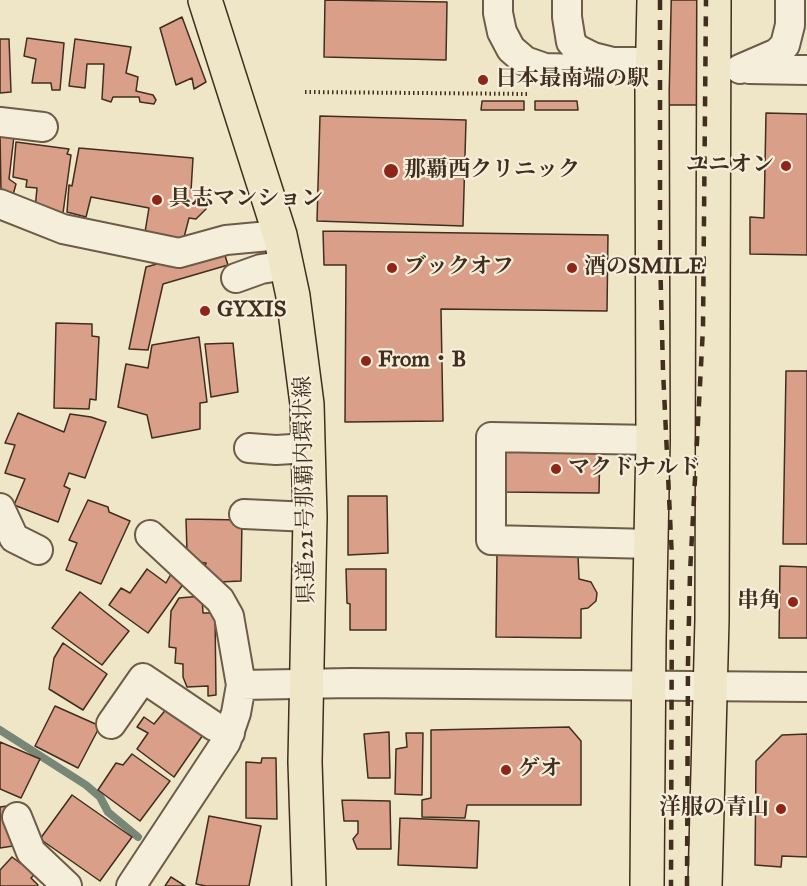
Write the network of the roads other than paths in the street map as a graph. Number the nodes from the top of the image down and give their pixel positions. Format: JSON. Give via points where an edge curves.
{"nodes":[{"id":1,"x":205,"y":0,"type":"edge"},
{"id":2,"x":498,"y":0,"type":"edge"},
{"id":3,"x":567,"y":0,"type":"edge"},
{"id":4,"x":654,"y":0,"type":"edge"},
{"id":5,"x":714,"y":0,"type":"edge"},
{"id":6,"x":790,"y":0,"type":"edge"},
{"id":7,"x":613,"y":62,"type":"junction"},
{"id":8,"x":652,"y":62,"type":"junction"},
{"id":9,"x":727,"y":69,"type":"junction"},
{"id":10,"x":807,"y":70,"type":"edge"},
{"id":11,"x":0,"y":122,"type":"edge"},
{"id":12,"x":43,"y":127,"type":"dead end"},
{"id":13,"x":0,"y":204,"type":"edge"},
{"id":14,"x":266,"y":262,"type":"junction"},
{"id":15,"x":653,"y":440,"type":"junction"},
{"id":16,"x":309,"y":448,"type":"junction"},
{"id":17,"x":263,"y":449,"type":"dead end"},
{"id":18,"x":0,"y":508,"type":"edge"},
{"id":19,"x":244,"y":514,"type":"dead end"},
{"id":20,"x":310,"y":518,"type":"junction"},
{"id":21,"x":150,"y":535,"type":"dead end"},
{"id":22,"x":651,"y":544,"type":"junction"},
{"id":23,"x":38,"y":550,"type":"dead end"},
{"id":24,"x":306,"y":684,"type":"junction"},
{"id":25,"x":241,"y":685,"type":"junction"},
{"id":26,"x":648,"y":686,"type":"junction"},
{"id":27,"x":711,"y":686,"type":"junction"},
{"id":28,"x":807,"y":687,"type":"edge"},
{"id":29,"x":111,"y":724,"type":"dead end"},
{"id":30,"x":230,"y":733,"type":"junction"},
{"id":31,"x":17,"y":818,"type":"dead end"},
{"id":32,"x":67,"y":886,"type":"edge"},
{"id":33,"x":130,"y":886,"type":"edge"},
{"id":34,"x":309,"y":886,"type":"edge"},
{"id":35,"x":647,"y":886,"type":"edge"},
{"id":36,"x":705,"y":886,"type":"edge"}],
"edges":[{"from":1,"to":14,"type":"main road","name":"県道221号那覇内環状線"},
{"from":2,"to":7,"type":"street","via":[[502,32],[511,49],[525,61],[545,68],[579,69]]},
{"from":3,"to":7,"type":"street","via":[[571,42],[593,57]]},
{"from":4,"to":8,"type":"main road"},
{"from":5,"to":9,"type":"main road"},
{"from":6,"to":9,"type":"street","via":[[785,45],[777,52]]},
{"from":7,"to":8,"type":"street"},
{"from":8,"to":15,"type":"main road"},
{"from":9,"to":10,"type":"street"},
{"from":9,"to":27,"type":"main road"},
{"from":11,"to":12,"type":"street"},
{"from":13,"to":14,"type":"street","via":[[63,229],[179,254],[236,238]]},
{"from":14,"to":16,"type":"main road","name":"県道221号那覇内環状線","via":[[307,404]]},
{"from":15,"to":22,"type":"main road"},
{"from":15,"to":22,"type":"street","via":[[491,437],[491,540]]},
{"from":16,"to":17,"type":"street"},
{"from":16,"to":20,"type":"main road","name":"県道221号那覇内環状線"},
{"from":18,"to":23,"type":"street","via":[[14,538]]},
{"from":19,"to":20,"type":"street"},
{"from":20,"to":24,"type":"main road","name":"県道221号那覇内環状線"},
{"from":21,"to":25,"type":"street","via":[[220,600],[229,616]]},
{"from":22,"to":26,"type":"main road"},
{"from":24,"to":25,"type":"street"},
{"from":24,"to":26,"type":"street"},
{"from":24,"to":34,"type":"main road","name":"県道221号那覇内環状線"},
{"from":25,"to":30,"type":"street"},
{"from":26,"to":27,"type":"street"},
{"from":26,"to":35,"type":"main road"},
{"from":27,"to":28,"type":"street"},
{"from":27,"to":36,"type":"main road"},
{"from":29,"to":30,"type":"street","via":[[142,678]]},
{"from":30,"to":33,"type":"street","via":[[216,760]]},
{"from":31,"to":32,"type":"street","via":[[31,852]]}]}
